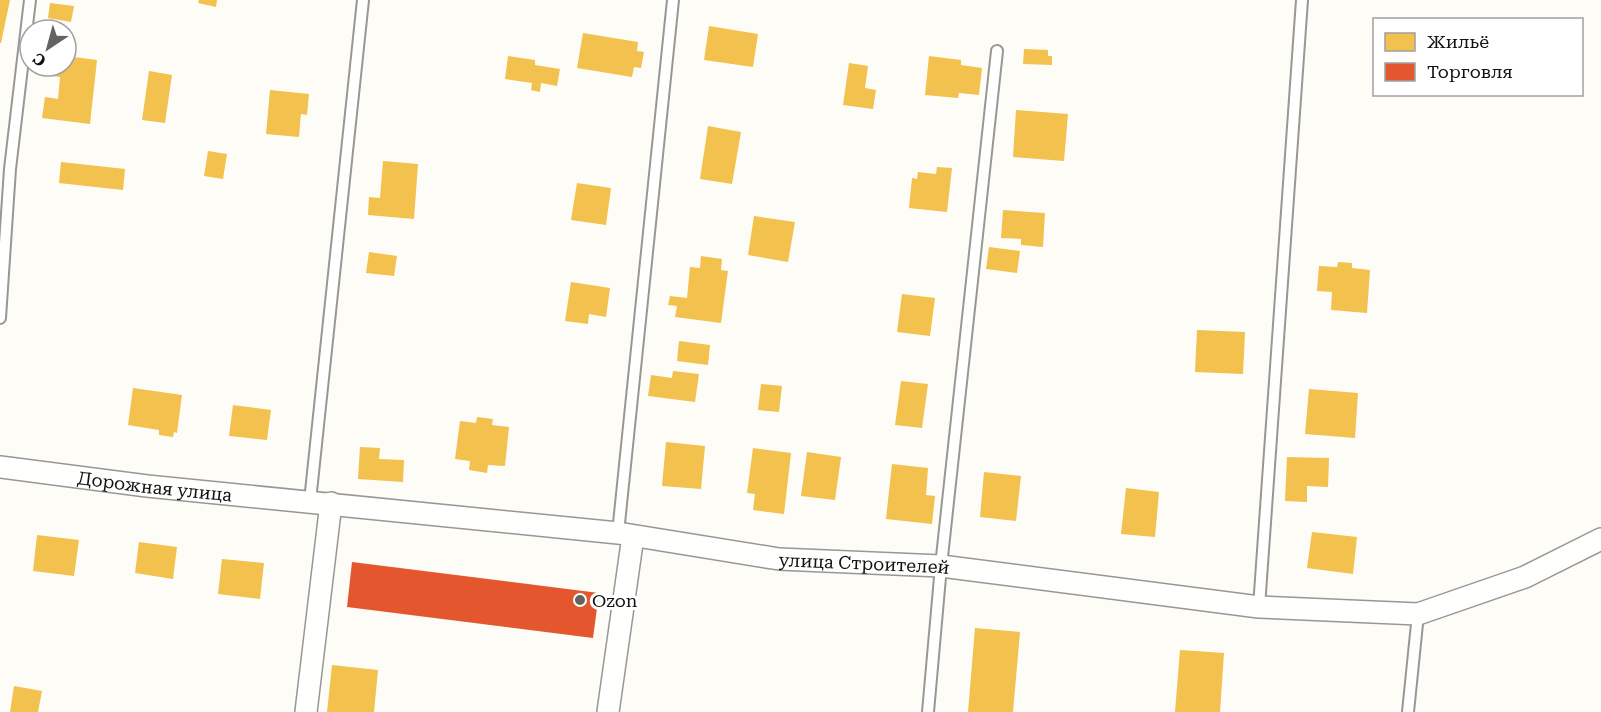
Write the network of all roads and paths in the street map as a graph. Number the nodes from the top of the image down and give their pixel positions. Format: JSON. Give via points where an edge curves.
{"nodes":[{"id":1,"x":30,"y":0,"type":"edge"},
{"id":2,"x":363,"y":0,"type":"edge"},
{"id":3,"x":673,"y":0,"type":"edge"},
{"id":4,"x":1302,"y":0,"type":"edge"},
{"id":5,"x":997,"y":51,"type":"dead end"},
{"id":6,"x":0,"y":318,"type":"edge"},
{"id":7,"x":0,"y":467,"type":"edge"},
{"id":8,"x":310,"y":501,"type":"junction"},
{"id":9,"x":331,"y":503,"type":"junction"},
{"id":10,"x":626,"y":535,"type":"junction"},
{"id":11,"x":1601,"y":539,"type":"edge"},
{"id":12,"x":941,"y":566,"type":"junction"},
{"id":13,"x":1258,"y":607,"type":"junction"},
{"id":14,"x":1418,"y":614,"type":"junction"},
{"id":15,"x":306,"y":712,"type":"edge"},
{"id":16,"x":608,"y":712,"type":"edge"},
{"id":17,"x":928,"y":712,"type":"edge"},
{"id":18,"x":1408,"y":712,"type":"edge"}],
"edges":[{"from":1,"to":6,"type":"lane","via":[[10,169]]},
{"from":2,"to":8,"type":"lane"},
{"from":3,"to":10,"type":"lane"},
{"from":4,"to":13,"type":"lane"},
{"from":5,"to":12,"type":"lane"},
{"from":7,"to":8,"type":"street","name":"Дорожная улица"},
{"from":8,"to":9,"type":"street","name":"улица Строителей"},
{"from":9,"to":10,"type":"street","name":"улица Строителей"},
{"from":9,"to":15,"type":"street"},
{"from":10,"to":12,"type":"street","name":"улица Строителей","via":[[779,559]]},
{"from":10,"to":16,"type":"street"},
{"from":11,"to":14,"type":"street","via":[[1525,577]]},
{"from":12,"to":13,"type":"street","name":"улица Строителей"},
{"from":12,"to":17,"type":"lane"},
{"from":13,"to":14,"type":"street","name":"улица Строителей"},
{"from":14,"to":18,"type":"lane"}]}
